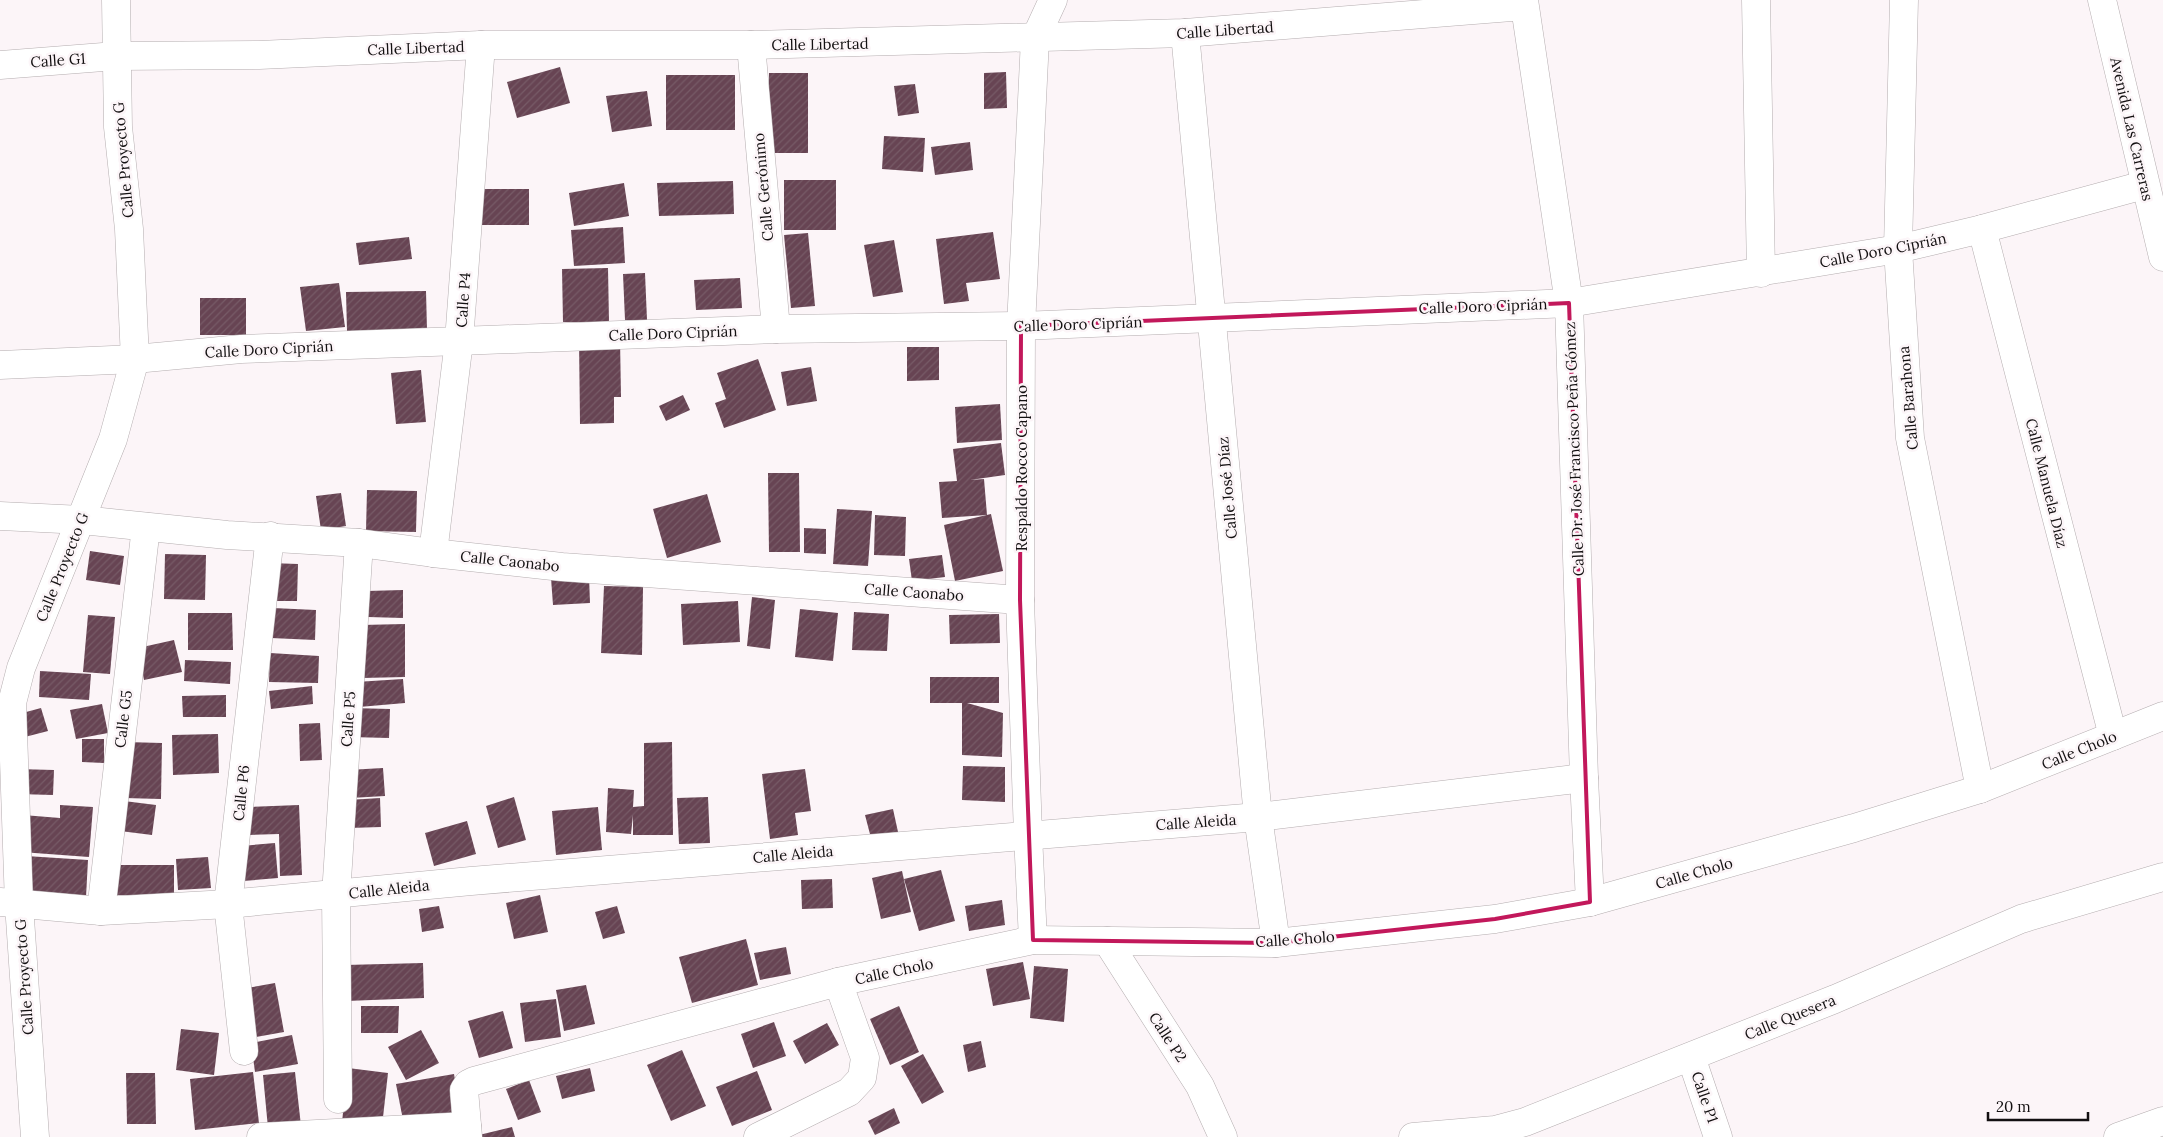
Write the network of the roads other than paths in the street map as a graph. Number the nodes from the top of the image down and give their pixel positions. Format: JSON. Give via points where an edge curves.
{"nodes":[{"id":1,"x":116,"y":0,"type":"edge"},
{"id":2,"x":1052,"y":0,"type":"edge"},
{"id":3,"x":1756,"y":0,"type":"edge"},
{"id":4,"x":1904,"y":0,"type":"edge"},
{"id":5,"x":2102,"y":0,"type":"edge"},
{"id":6,"x":1524,"y":3,"type":"edge"},
{"id":7,"x":1185,"y":33,"type":"junction"},
{"id":8,"x":1035,"y":39,"type":"junction"},
{"id":9,"x":751,"y":45,"type":"junction"},
{"id":10,"x":481,"y":46,"type":"junction"},
{"id":11,"x":116,"y":56,"type":"junction"},
{"id":12,"x":0,"y":65,"type":"edge"},
{"id":13,"x":2144,"y":185,"type":"junction"},
{"id":14,"x":1982,"y":229,"type":"junction"},
{"id":15,"x":1898,"y":249,"type":"junction"},
{"id":16,"x":2163,"y":257,"type":"edge"},
{"id":17,"x":1761,"y":273,"type":"junction"},
{"id":18,"x":1569,"y":303,"type":"junction"},
{"id":19,"x":1211,"y":318,"type":"junction"},
{"id":20,"x":1021,"y":326,"type":"junction"},
{"id":21,"x":776,"y":329,"type":"junction"},
{"id":22,"x":460,"y":341,"type":"junction"},
{"id":23,"x":134,"y":359,"type":"junction"},
{"id":24,"x":0,"y":364,"type":"edge"},
{"id":25,"x":0,"y":516,"type":"edge"},
{"id":26,"x":82,"y":520,"type":"junction"},
{"id":27,"x":146,"y":527,"type":"junction"},
{"id":28,"x":270,"y":536,"type":"junction"},
{"id":29,"x":359,"y":543,"type":"junction"},
{"id":30,"x":433,"y":553,"type":"junction"},
{"id":31,"x":1020,"y":600,"type":"junction"},
{"id":32,"x":2163,"y":716,"type":"edge"},
{"id":33,"x":2113,"y":736,"type":"junction"},
{"id":34,"x":1584,"y":778,"type":"junction"},
{"id":35,"x":1980,"y":789,"type":"junction"},
{"id":36,"x":1258,"y":817,"type":"junction"},
{"id":37,"x":1028,"y":835,"type":"junction"},
{"id":38,"x":2163,"y":877,"type":"edge"},
{"id":39,"x":336,"y":895,"type":"junction"},
{"id":40,"x":1590,"y":902,"type":"junction"},
{"id":41,"x":10,"y":903,"type":"edge"},
{"id":42,"x":228,"y":904,"type":"junction"},
{"id":43,"x":100,"y":911,"type":"junction"},
{"id":44,"x":1033,"y":940,"type":"junction"},
{"id":45,"x":1107,"y":941,"type":"junction"},
{"id":46,"x":1276,"y":943,"type":"junction"},
{"id":47,"x":838,"y":982,"type":"junction"},
{"id":48,"x":244,"y":1051,"type":"dead end"},
{"id":49,"x":1691,"y":1057,"type":"junction"},
{"id":50,"x":338,"y":1099,"type":"dead end"},
{"id":51,"x":2163,"y":1121,"type":"edge"},
{"id":52,"x":468,"y":1131,"type":"edge"},
{"id":53,"x":35,"y":1137,"type":"edge"},
{"id":54,"x":262,"y":1137,"type":"edge"},
{"id":55,"x":758,"y":1137,"type":"edge"},
{"id":56,"x":1223,"y":1137,"type":"edge"},
{"id":57,"x":1413,"y":1137,"type":"edge"},
{"id":58,"x":1718,"y":1137,"type":"edge"},
{"id":59,"x":2119,"y":1137,"type":"edge"}],
"edges":[{"from":1,"to":11,"type":"street","name":"Calle Proyecto G"},
{"from":2,"to":8,"type":"street","name":"Respaldo Rocco Capano"},
{"from":3,"to":17,"type":"street"},
{"from":4,"to":15,"type":"street","name":"Calle Barahona"},
{"from":5,"to":13,"type":"street","name":"Avenida Las Carreras"},
{"from":6,"to":7,"type":"street","name":"Calle Libertad"},
{"from":6,"to":18,"type":"street","name":"Calle Dr. José Francisco Peña Gómez"},
{"from":7,"to":8,"type":"street","name":"Calle Libertad"},
{"from":7,"to":19,"type":"street","name":"Calle José Díaz"},
{"from":8,"to":9,"type":"street","name":"Calle Libertad"},
{"from":8,"to":20,"type":"street","name":"Respaldo Rocco Capano"},
{"from":9,"to":10,"type":"street","name":"Calle Libertad"},
{"from":9,"to":21,"type":"street","name":"Calle Gerónimo"},
{"from":10,"to":11,"type":"street","name":"Calle Libertad"},
{"from":10,"to":22,"type":"street","name":"Calle P4"},
{"from":11,"to":12,"type":"street","name":"Calle G1"},
{"from":11,"to":23,"type":"street","name":"Calle Proyecto G","via":[[118,127],[129,229]]},
{"from":13,"to":14,"type":"street","name":"Calle Doro Ciprián"},
{"from":13,"to":16,"type":"street","name":"Avenida Las Carreras"},
{"from":14,"to":15,"type":"street","name":"Calle Doro Ciprián"},
{"from":14,"to":33,"type":"street","name":"Calle Manuela Díaz"},
{"from":15,"to":17,"type":"street","name":"Calle Doro Ciprián"},
{"from":15,"to":35,"type":"street","name":"Calle Barahona","via":[[1910,438]]},
{"from":17,"to":18,"type":"street","name":"Calle Doro Ciprián"},
{"from":18,"to":19,"type":"street","name":"Calle Doro Ciprián"},
{"from":18,"to":34,"type":"street","name":"Calle Dr. José Francisco Peña Gómez"},
{"from":19,"to":20,"type":"street","name":"Calle Doro Ciprián"},
{"from":19,"to":36,"type":"street","name":"Calle José Díaz"},
{"from":20,"to":21,"type":"street","name":"Calle Doro Ciprián"},
{"from":20,"to":31,"type":"street","name":"Respaldo Rocco Capano"},
{"from":21,"to":22,"type":"street","name":"Calle Doro Ciprián"},
{"from":22,"to":23,"type":"street","name":"Calle Doro Ciprián","via":[[241,350]]},
{"from":22,"to":30,"type":"street","name":"Calle P4"},
{"from":23,"to":24,"type":"street","name":"Calle Doro Ciprián"},
{"from":23,"to":26,"type":"street","name":"Calle Proyecto G","via":[[113,439]]},
{"from":25,"to":26,"type":"street","name":"Calle Caonabo"},
{"from":26,"to":27,"type":"street","name":"Calle Caonabo"},
{"from":26,"to":41,"type":"street","name":"Calle Proyecto G","via":[[21,668],[12,703]]},
{"from":27,"to":28,"type":"street","name":"Calle Caonabo"},
{"from":27,"to":43,"type":"street","name":"Calle G5"},
{"from":28,"to":29,"type":"street","name":"Calle Caonabo"},
{"from":28,"to":42,"type":"street","name":"Calle P6"},
{"from":29,"to":30,"type":"street","name":"Calle Caonabo"},
{"from":29,"to":39,"type":"street","name":"Calle P5"},
{"from":30,"to":31,"type":"street","name":"Calle Caonabo","via":[[562,566]]},
{"from":31,"to":37,"type":"street","name":"Respaldo Rocco Capano"},
{"from":32,"to":33,"type":"street","name":"Calle Cholo"},
{"from":33,"to":35,"type":"street","name":"Calle Cholo"},
{"from":34,"to":36,"type":"street","name":"Calle Aleida"},
{"from":34,"to":40,"type":"street","name":"Calle Dr. José Francisco Peña Gómez"},
{"from":35,"to":40,"type":"street","name":"Calle Cholo"},
{"from":36,"to":37,"type":"street","name":"Calle Aleida"},
{"from":36,"to":46,"type":"street","name":"Calle José Díaz"},
{"from":37,"to":39,"type":"street","name":"Calle Aleida"},
{"from":37,"to":44,"type":"street","name":"Respaldo Rocco Capano"},
{"from":38,"to":49,"type":"street","name":"Calle Quesera","via":[[2021,919]]},
{"from":39,"to":42,"type":"street","name":"Calle Aleida"},
{"from":39,"to":50,"type":"street","name":"Calle P5"},
{"from":40,"to":46,"type":"street","name":"Calle Cholo","via":[[1495,919]]},
{"from":41,"to":43,"type":"street","name":"Calle Aleida"},
{"from":41,"to":53,"type":"street","name":"Calle Proyecto G"},
{"from":42,"to":43,"type":"street","name":"Calle Aleida"},
{"from":42,"to":48,"type":"street","name":"Calle P6"},
{"from":44,"to":45,"type":"street","name":"Calle Cholo"},
{"from":44,"to":47,"type":"street","name":"Calle Cholo"},
{"from":45,"to":46,"type":"street","name":"Calle Cholo"},
{"from":45,"to":56,"type":"street","name":"Calle P2","via":[[1200,1086]]},
{"from":47,"to":52,"type":"street","name":"Calle Cholo","via":[[474,1081],[464,1090]]},
{"from":47,"to":55,"type":"street","via":[[865,1058],[862,1078],[849,1092]]},
{"from":49,"to":57,"type":"street","name":"Calle Quesera","via":[[1518,1124],[1495,1130]]},
{"from":49,"to":58,"type":"street","name":"Calle P1"},
{"from":51,"to":59,"type":"street"},
{"from":52,"to":54,"type":"street"}]}
